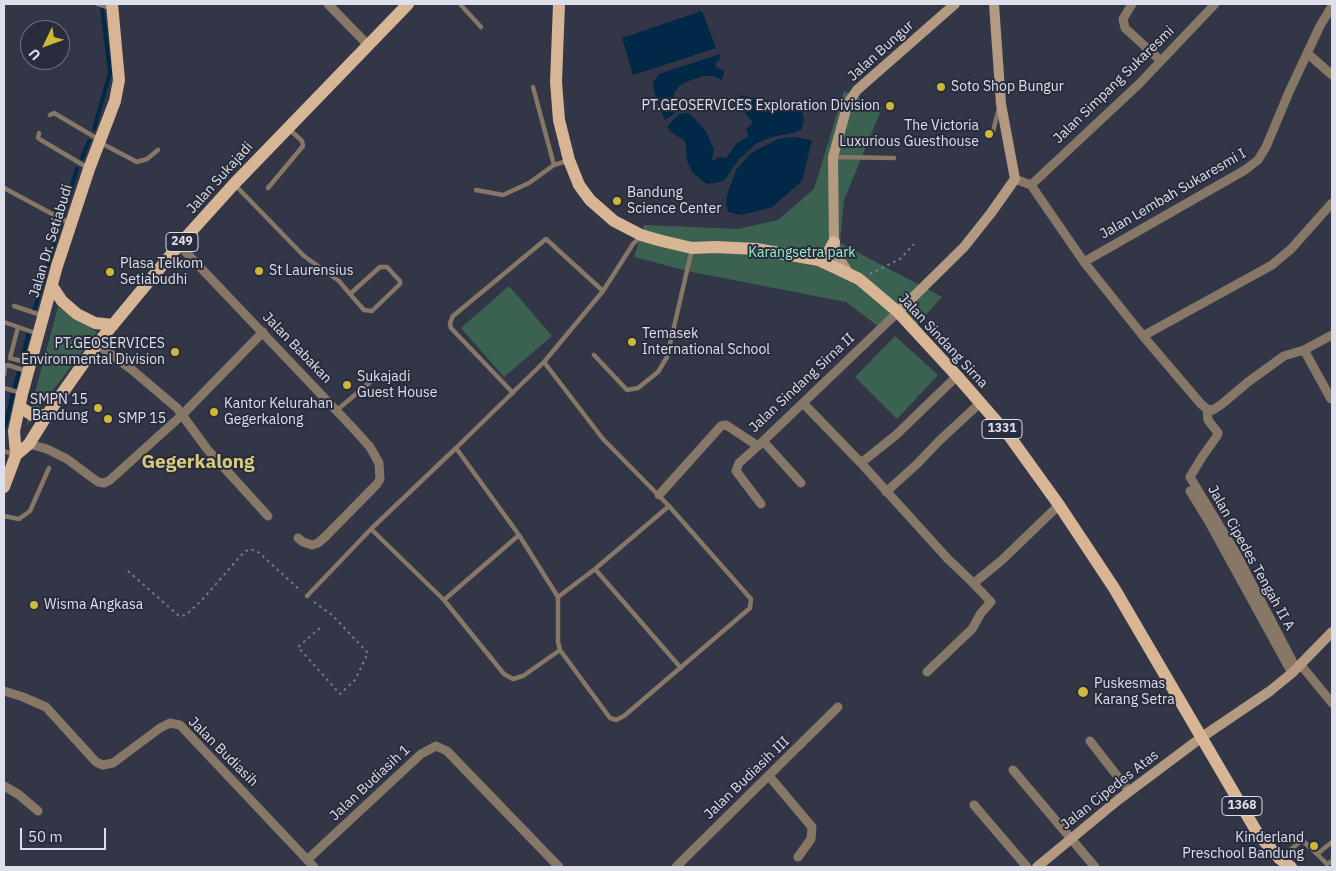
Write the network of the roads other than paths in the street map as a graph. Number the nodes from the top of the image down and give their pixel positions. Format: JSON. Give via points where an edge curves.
{"nodes":[{"id":1,"x":98,"y":4,"type":"edge"},
{"id":2,"x":328,"y":4,"type":"edge"},
{"id":3,"x":408,"y":4,"type":"edge"},
{"id":4,"x":460,"y":4,"type":"edge"},
{"id":5,"x":559,"y":4,"type":"edge"},
{"id":6,"x":955,"y":4,"type":"edge"},
{"id":7,"x":994,"y":4,"type":"edge"},
{"id":8,"x":1132,"y":4,"type":"edge"},
{"id":9,"x":1215,"y":4,"type":"edge"},
{"id":10,"x":113,"y":6,"type":"edge"},
{"id":11,"x":1332,"y":6,"type":"edge"},
{"id":12,"x":481,"y":27,"type":"dead end"},
{"id":13,"x":366,"y":44,"type":"junction"},
{"id":14,"x":1307,"y":54,"type":"junction"},
{"id":15,"x":1162,"y":61,"type":"junction"},
{"id":16,"x":1332,"y":75,"type":"edge"},
{"id":17,"x":533,"y":87,"type":"dead end"},
{"id":18,"x":1001,"y":104,"type":"junction"},
{"id":19,"x":50,"y":115,"type":"dead end"},
{"id":20,"x":288,"y":127,"type":"junction"},
{"id":21,"x":39,"y":133,"type":"dead end"},
{"id":22,"x":992,"y":135,"type":"dead end"},
{"id":23,"x":100,"y":141,"type":"junction"},
{"id":24,"x":158,"y":150,"type":"dead end"},
{"id":25,"x":833,"y":157,"type":"junction"},
{"id":26,"x":894,"y":158,"type":"dead end"},
{"id":27,"x":569,"y":160,"type":"junction"},
{"id":28,"x":554,"y":165,"type":"junction"},
{"id":29,"x":89,"y":169,"type":"junction"},
{"id":30,"x":1015,"y":179,"type":"junction"},
{"id":31,"x":234,"y":184,"type":"junction"},
{"id":32,"x":1031,"y":185,"type":"junction"},
{"id":33,"x":4,"y":188,"type":"edge"},
{"id":34,"x":268,"y":188,"type":"dead end"},
{"id":35,"x":476,"y":190,"type":"dead end"},
{"id":36,"x":1332,"y":203,"type":"edge"},
{"id":37,"x":70,"y":224,"type":"junction"},
{"id":38,"x":641,"y":235,"type":"junction"},
{"id":39,"x":834,"y":242,"type":"junction"},
{"id":40,"x":179,"y":245,"type":"junction"},
{"id":41,"x":692,"y":248,"type":"junction"},
{"id":42,"x":819,"y":260,"type":"junction"},
{"id":43,"x":1084,"y":262,"type":"junction"},
{"id":44,"x":854,"y":276,"type":"junction"},
{"id":45,"x":52,"y":286,"type":"junction"},
{"id":46,"x":603,"y":291,"type":"junction"},
{"id":47,"x":350,"y":294,"type":"junction"},
{"id":48,"x":14,"y":306,"type":"dead end"},
{"id":49,"x":898,"y":312,"type":"junction"},
{"id":50,"x":44,"y":316,"type":"junction"},
{"id":51,"x":4,"y":322,"type":"edge"},
{"id":52,"x":113,"y":325,"type":"junction"},
{"id":53,"x":18,"y":327,"type":"junction"},
{"id":54,"x":263,"y":332,"type":"junction"},
{"id":55,"x":39,"y":334,"type":"junction"},
{"id":56,"x":1332,"y":335,"type":"edge"},
{"id":57,"x":1144,"y":336,"type":"junction"},
{"id":58,"x":97,"y":344,"type":"junction"},
{"id":59,"x":1304,"y":350,"type":"junction"},
{"id":60,"x":594,"y":355,"type":"dead end"},
{"id":61,"x":544,"y":362,"type":"junction"},
{"id":62,"x":29,"y":368,"type":"junction"},
{"id":63,"x":4,"y":375,"type":"edge"},
{"id":64,"x":957,"y":376,"type":"junction"},
{"id":65,"x":376,"y":377,"type":"dead end"},
{"id":66,"x":4,"y":388,"type":"edge"},
{"id":67,"x":513,"y":393,"type":"junction"},
{"id":68,"x":22,"y":394,"type":"junction"},
{"id":69,"x":1331,"y":399,"type":"dead end"},
{"id":70,"x":803,"y":403,"type":"junction"},
{"id":71,"x":980,"y":403,"type":"junction"},
{"id":72,"x":20,"y":407,"type":"junction"},
{"id":73,"x":1207,"y":409,"type":"junction"},
{"id":74,"x":337,"y":410,"type":"junction"},
{"id":75,"x":47,"y":415,"type":"junction"},
{"id":76,"x":182,"y":415,"type":"junction"},
{"id":77,"x":29,"y":444,"type":"junction"},
{"id":78,"x":761,"y":444,"type":"junction"},
{"id":79,"x":456,"y":448,"type":"junction"},
{"id":80,"x":10,"y":453,"type":"edge"},
{"id":81,"x":861,"y":463,"type":"junction"},
{"id":82,"x":49,"y":468,"type":"dead end"},
{"id":83,"x":7,"y":470,"type":"edge"},
{"id":84,"x":800,"y":482,"type":"dead end"},
{"id":85,"x":4,"y":487,"type":"edge"},
{"id":86,"x":886,"y":492,"type":"junction"},
{"id":87,"x":660,"y":495,"type":"junction"},
{"id":88,"x":761,"y":504,"type":"dead end"},
{"id":89,"x":669,"y":506,"type":"junction"},
{"id":90,"x":1059,"y":506,"type":"junction"},
{"id":91,"x":4,"y":516,"type":"edge"},
{"id":92,"x":268,"y":516,"type":"dead end"},
{"id":93,"x":372,"y":529,"type":"junction"},
{"id":94,"x":519,"y":535,"type":"junction"},
{"id":95,"x":298,"y":538,"type":"dead end"},
{"id":96,"x":595,"y":569,"type":"junction"},
{"id":97,"x":974,"y":583,"type":"junction"},
{"id":98,"x":306,"y":596,"type":"road end"},
{"id":99,"x":558,"y":597,"type":"junction"},
{"id":100,"x":444,"y":600,"type":"junction"},
{"id":101,"x":1332,"y":632,"type":"edge"},
{"id":102,"x":560,"y":650,"type":"junction"},
{"id":103,"x":681,"y":668,"type":"junction"},
{"id":104,"x":1296,"y":669,"type":"junction"},
{"id":105,"x":927,"y":672,"type":"dead end"},
{"id":106,"x":4,"y":691,"type":"edge"},
{"id":107,"x":1332,"y":703,"type":"edge"},
{"id":108,"x":838,"y":707,"type":"dead end"},
{"id":109,"x":1202,"y":737,"type":"junction"},
{"id":110,"x":1090,"y":741,"type":"dead end"},
{"id":111,"x":1013,"y":770,"type":"dead end"},
{"id":112,"x":769,"y":776,"type":"junction"},
{"id":113,"x":4,"y":786,"type":"edge"},
{"id":114,"x":1130,"y":791,"type":"junction"},
{"id":115,"x":974,"y":805,"type":"dead end"},
{"id":116,"x":38,"y":811,"type":"dead end"},
{"id":117,"x":1071,"y":838,"type":"junction"},
{"id":118,"x":1332,"y":842,"type":"edge"},
{"id":119,"x":1317,"y":854,"type":"junction"},
{"id":120,"x":798,"y":857,"type":"dead end"},
{"id":121,"x":1280,"y":859,"type":"junction"},
{"id":122,"x":1332,"y":861,"type":"edge"},
{"id":123,"x":311,"y":864,"type":"edge"},
{"id":124,"x":559,"y":867,"type":"edge"},
{"id":125,"x":676,"y":867,"type":"edge"},
{"id":126,"x":1027,"y":867,"type":"edge"},
{"id":127,"x":1037,"y":867,"type":"edge"},
{"id":128,"x":1095,"y":867,"type":"edge"},
{"id":129,"x":1291,"y":867,"type":"edge"}],
"edges":[{"from":1,"to":10,"type":"lane"},
{"from":2,"to":13,"type":"street"},
{"from":3,"to":13,"type":"main road","name":"Jalan Sukajadi","number":"249"},
{"from":4,"to":12,"type":"lane"},
{"from":5,"to":27,"type":"main road","name":"Jalan Sindang Sirna","number":"1331","via":[[556,82],[559,120]]},
{"from":6,"to":25,"type":"street","name":"Jalan Bungur","via":[[857,90],[848,103]]},
{"from":7,"to":18,"type":"street"},
{"from":8,"to":15,"type":"street","via":[[1123,19],[1125,28]]},
{"from":9,"to":15,"type":"street","name":"Jalan Simpang Sukaresmi"},
{"from":10,"to":23,"type":"main road","name":"Jalan Dr. Setiabudi","number":"249","via":[[119,80]]},
{"from":11,"to":14,"type":"street","name":"Jalan Lembah Sukaresmi I"},
{"from":13,"to":20,"type":"main road","name":"Jalan Sukajadi","number":"249"},
{"from":14,"to":16,"type":"street"},
{"from":14,"to":43,"type":"street","name":"Jalan Lembah Sukaresmi I","via":[[1258,160]]},
{"from":15,"to":32,"type":"street","name":"Jalan Simpang Sukaresmi"},
{"from":17,"to":28,"type":"lane"},
{"from":18,"to":22,"type":"lane"},
{"from":18,"to":30,"type":"street"},
{"from":19,"to":23,"type":"lane","via":[[54,113]]},
{"from":20,"to":31,"type":"main road","name":"Jalan Sukajadi","number":"249"},
{"from":20,"to":34,"type":"lane","via":[[303,146]]},
{"from":21,"to":29,"type":"lane","via":[[38,138]]},
{"from":23,"to":24,"type":"lane","via":[[138,162]]},
{"from":23,"to":29,"type":"main road","name":"Jalan Dr. Setiabudi","number":"249"},
{"from":25,"to":26,"type":"lane"},
{"from":25,"to":39,"type":"street","name":"Jalan Bungur"},
{"from":27,"to":28,"type":"lane"},
{"from":27,"to":38,"type":"main road","name":"Jalan Sindang Sirna","number":"1331","via":[[590,200],[614,222]]},
{"from":28,"to":35,"type":"lane","via":[[529,183],[503,195]]},
{"from":29,"to":37,"type":"main road","name":"Jalan Dr. Setiabudi","number":"249"},
{"from":30,"to":32,"type":"street"},
{"from":30,"to":49,"type":"street","via":[[964,247]]},
{"from":31,"to":40,"type":"main road","name":"Jalan Sukajadi","number":"249"},
{"from":31,"to":47,"type":"lane","via":[[304,256],[339,281]]},
{"from":32,"to":43,"type":"street"},
{"from":33,"to":37,"type":"lane"},
{"from":36,"to":57,"type":"street","via":[[1291,249],[1272,265]]},
{"from":37,"to":45,"type":"main road","name":"Jalan Dr. Setiabudi","number":"249"},
{"from":38,"to":41,"type":"main road","name":"Jalan Sindang Sirna","number":"1331"},
{"from":38,"to":46,"type":"lane"},
{"from":39,"to":42,"type":"main road","via":[[826,256]]},
{"from":39,"to":44,"type":"street","name":"Jalan Bungur","via":[[837,255]]},
{"from":40,"to":52,"type":"main road","name":"Jalan Sukajadi","number":"249"},
{"from":40,"to":54,"type":"street","name":"Jalan Babakan"},
{"from":41,"to":42,"type":"main road","name":"Jalan Sindang Sirna","number":"1331","via":[[756,249]]},
{"from":41,"to":60,"type":"lane","via":[[667,357],[658,372],[638,388],[627,390]]},
{"from":42,"to":44,"type":"main road","name":"Jalan Sindang Sirna","number":"1331"},
{"from":43,"to":57,"type":"street"},
{"from":44,"to":49,"type":"main road","name":"Jalan Sindang Sirna","number":"1331"},
{"from":45,"to":50,"type":"main road","name":"Jalan Dr. Setiabudi","number":"249"},
{"from":45,"to":52,"type":"main road","via":[[62,301],[77,314],[95,323]]},
{"from":46,"to":61,"type":"lane"},
{"from":46,"to":67,"type":"lane","via":[[546,239],[453,316],[451,328]]},
{"from":47,"to":47,"type":"lane","via":[[364,310],[372,311],[400,281],[387,267],[380,266]]},
{"from":48,"to":50,"type":"lane"},
{"from":49,"to":64,"type":"main road","name":"Jalan Sindang Sirna","number":"1331"},
{"from":49,"to":70,"type":"street","name":"Jalan Sindang Sirna II"},
{"from":50,"to":55,"type":"main road","name":"Jalan Dr. Setiabudi","number":"249"},
{"from":51,"to":53,"type":"lane"},
{"from":52,"to":58,"type":"main road","name":"Jalan Sukajadi","number":"249"},
{"from":53,"to":55,"type":"lane"},
{"from":53,"to":62,"type":"lane","via":[[10,358]]},
{"from":54,"to":74,"type":"street","name":"Jalan Babakan"},
{"from":54,"to":76,"type":"street"},
{"from":55,"to":62,"type":"main road","name":"Jalan Dr. Setiabudi","number":"249"},
{"from":56,"to":59,"type":"street"},
{"from":57,"to":73,"type":"street"},
{"from":58,"to":75,"type":"main road","name":"Jalan Sukajadi","number":"249"},
{"from":58,"to":76,"type":"street","via":[[153,387]]},
{"from":59,"to":69,"type":"street"},
{"from":59,"to":73,"type":"street","via":[[1284,356],[1222,404],[1213,410]]},
{"from":61,"to":67,"type":"lane"},
{"from":61,"to":87,"type":"lane","via":[[603,440]]},
{"from":62,"to":63,"type":"lane","via":[[8,365]]},
{"from":62,"to":68,"type":"main road","name":"Jalan Dr. Setiabudi","number":"249"},
{"from":64,"to":71,"type":"main road","name":"Jalan Sindang Sirna","number":"1331"},
{"from":64,"to":81,"type":"street","via":[[896,435]]},
{"from":65,"to":74,"type":"lane"},
{"from":66,"to":68,"type":"lane"},
{"from":67,"to":79,"type":"lane"},
{"from":68,"to":72,"type":"main road","name":"Jalan Dr. Setiabudi","number":"249"},
{"from":70,"to":78,"type":"street","name":"Jalan Sindang Sirna II"},
{"from":70,"to":81,"type":"street"},
{"from":71,"to":86,"type":"street"},
{"from":71,"to":90,"type":"main road","name":"Jalan Sindang Sirna","number":"1331","via":[[1010,437]]},
{"from":72,"to":75,"type":"main road","via":[[32,414]]},
{"from":72,"to":80,"type":"main road","name":"Jalan Dr. Setiabudi","number":"249"},
{"from":73,"to":104,"type":"street","name":"Jalan Cipedes Tengah II A","via":[[1208,420],[1218,433],[1190,476],[1192,485],[1236,554]]},
{"from":74,"to":95,"type":"street","name":"Jalan Babakan","via":[[370,447],[379,463],[380,479],[318,543],[307,544]]},
{"from":75,"to":77,"type":"main road","name":"Jalan Sukajadi","number":"249"},
{"from":76,"to":77,"type":"street","via":[[104,483],[67,459]]},
{"from":76,"to":92,"type":"street","via":[[207,449]]},
{"from":77,"to":80,"type":"main road","name":"Jalan Sukajadi","number":"249"},
{"from":78,"to":84,"type":"street"},
{"from":78,"to":87,"type":"street","name":"Jalan Sindang Sirna II","via":[[726,425],[721,426]]},
{"from":78,"to":88,"type":"street","via":[[739,463],[736,471]]},
{"from":79,"to":93,"type":"lane"},
{"from":79,"to":94,"type":"lane"},
{"from":80,"to":83,"type":"main road","name":"Jalan Dr. Setiabudi","number":"249"},
{"from":81,"to":86,"type":"street"},
{"from":82,"to":91,"type":"lane","via":[[30,511],[19,518]]},
{"from":83,"to":85,"type":"main road","name":"Jalan Dr. Setiabudi","number":"249"},
{"from":86,"to":97,"type":"street","via":[[946,558]]},
{"from":87,"to":89,"type":"lane"},
{"from":89,"to":96,"type":"lane"},
{"from":89,"to":103,"type":"lane","via":[[752,603]]},
{"from":90,"to":97,"type":"street"},
{"from":90,"to":109,"type":"main road","name":"Jalan Sindang Sirna","number":"1331","via":[[1114,588]]},
{"from":93,"to":98,"type":"lane"},
{"from":93,"to":100,"type":"lane"},
{"from":94,"to":99,"type":"lane"},
{"from":94,"to":100,"type":"lane"},
{"from":96,"to":99,"type":"lane"},
{"from":96,"to":103,"type":"lane"},
{"from":97,"to":105,"type":"street","via":[[990,602],[972,628]]},
{"from":99,"to":102,"type":"lane"},
{"from":100,"to":102,"type":"lane","via":[[504,674],[513,679],[523,676]]},
{"from":101,"to":104,"type":"street","name":"Jalan Cipedes Atas"},
{"from":102,"to":103,"type":"lane","via":[[610,718],[616,720]]},
{"from":104,"to":107,"type":"street","name":"Jalan Cipedes Tengah II A"},
{"from":104,"to":109,"type":"street","name":"Jalan Cipedes Atas","via":[[1270,691]]},
{"from":106,"to":123,"type":"street","name":"Jalan Budiasih","via":[[46,707],[96,762],[103,765],[113,763],[160,728],[170,723],[180,725]]},
{"from":108,"to":112,"type":"street","name":"Jalan Budiasih III"},
{"from":109,"to":114,"type":"street","name":"Jalan Cipedes Atas"},
{"from":109,"to":121,"type":"main road","number":"1368","via":[[1258,834]]},
{"from":110,"to":114,"type":"street"},
{"from":111,"to":117,"type":"street"},
{"from":112,"to":120,"type":"street","via":[[812,827],[811,839]]},
{"from":112,"to":125,"type":"street","name":"Jalan Budiasih III"},
{"from":113,"to":116,"type":"street"},
{"from":114,"to":117,"type":"street","name":"Jalan Cipedes Atas"},
{"from":115,"to":126,"type":"street"},
{"from":117,"to":127,"type":"street","name":"Jalan Cipedes Atas"},
{"from":117,"to":128,"type":"street"},
{"from":118,"to":119,"type":"lane"},
{"from":119,"to":121,"type":"lane","via":[[1302,840]]},
{"from":119,"to":122,"type":"lane","via":[[1326,864]]},
{"from":121,"to":129,"type":"main road","number":"1368"},
{"from":123,"to":124,"type":"street","name":"Jalan Budiasih 1","via":[[421,754],[436,746],[447,751]]}]}
